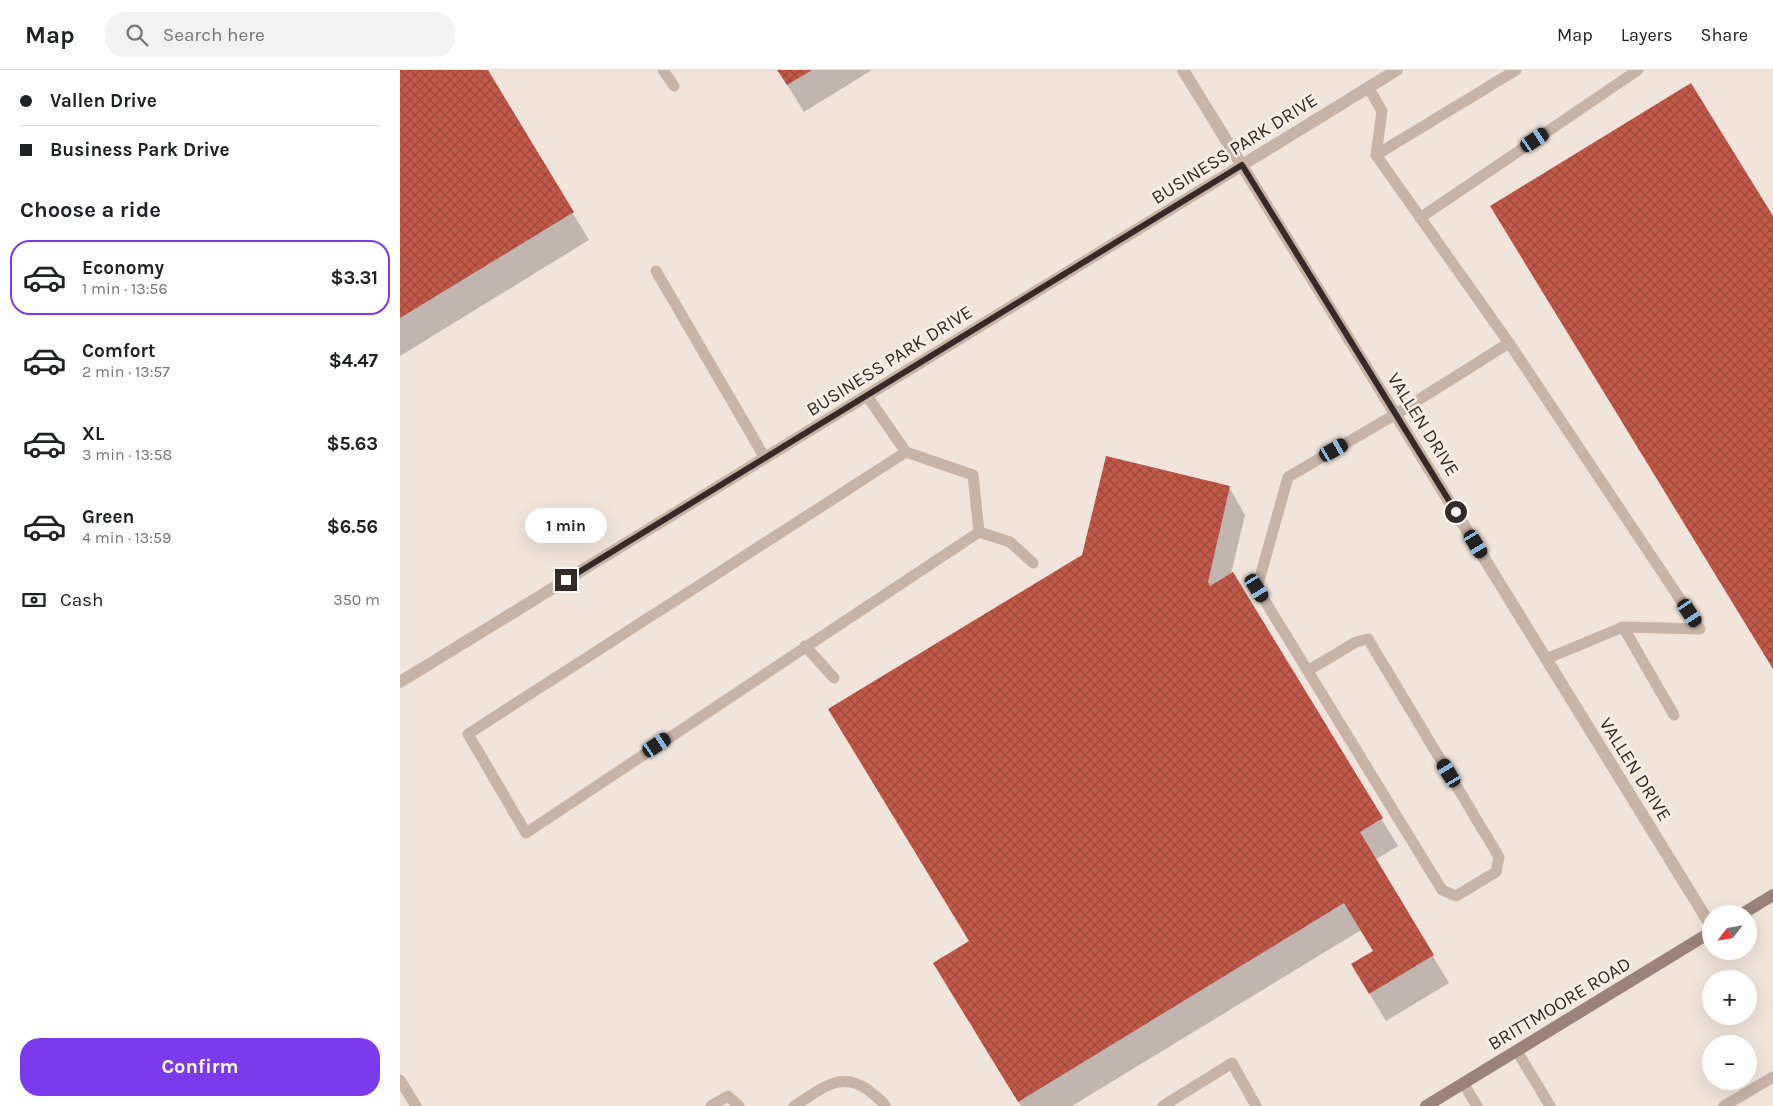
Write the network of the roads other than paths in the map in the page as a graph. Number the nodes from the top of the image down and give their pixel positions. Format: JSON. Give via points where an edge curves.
{"nodes":[{"id":1,"x":664,"y":70,"type":"edge"},
{"id":2,"x":1183,"y":70,"type":"edge"},
{"id":3,"x":1397,"y":70,"type":"edge"},
{"id":4,"x":1516,"y":70,"type":"edge"},
{"id":5,"x":1638,"y":70,"type":"edge"},
{"id":6,"x":674,"y":86,"type":"dead end"},
{"id":7,"x":1368,"y":88,"type":"junction"},
{"id":8,"x":1376,"y":155,"type":"junction"},
{"id":9,"x":1242,"y":165,"type":"junction"},
{"id":10,"x":1420,"y":218,"type":"junction"},
{"id":11,"x":656,"y":271,"type":"dead end"},
{"id":12,"x":1509,"y":342,"type":"junction"},
{"id":13,"x":867,"y":396,"type":"junction"},
{"id":14,"x":1396,"y":414,"type":"junction"},
{"id":15,"x":906,"y":452,"type":"junction"},
{"id":16,"x":765,"y":458,"type":"junction"},
{"id":17,"x":979,"y":532,"type":"junction"},
{"id":18,"x":1033,"y":563,"type":"dead end"},
{"id":19,"x":1623,"y":627,"type":"junction"},
{"id":20,"x":805,"y":646,"type":"junction"},
{"id":21,"x":1546,"y":659,"type":"junction"},
{"id":22,"x":1309,"y":670,"type":"junction"},
{"id":23,"x":834,"y":678,"type":"dead end"},
{"id":24,"x":400,"y":682,"type":"edge"},
{"id":25,"x":1674,"y":715,"type":"dead end"},
{"id":26,"x":1773,"y":895,"type":"edge"},
{"id":27,"x":1757,"y":905,"type":"edge"},
{"id":28,"x":1702,"y":911,"type":"edge"},
{"id":29,"x":1702,"y":938,"type":"edge"},
{"id":30,"x":1517,"y":1051,"type":"junction"},
{"id":31,"x":1773,"y":1077,"type":"edge"},
{"id":32,"x":400,"y":1080,"type":"edge"},
{"id":33,"x":1463,"y":1083,"type":"junction"},
{"id":34,"x":416,"y":1106,"type":"edge"},
{"id":35,"x":711,"y":1106,"type":"edge"},
{"id":36,"x":739,"y":1106,"type":"edge"},
{"id":37,"x":794,"y":1106,"type":"edge"},
{"id":38,"x":885,"y":1106,"type":"edge"},
{"id":39,"x":1163,"y":1106,"type":"edge"},
{"id":40,"x":1256,"y":1106,"type":"edge"},
{"id":41,"x":1426,"y":1106,"type":"edge"},
{"id":42,"x":1477,"y":1106,"type":"edge"},
{"id":43,"x":1550,"y":1106,"type":"edge"},
{"id":44,"x":1724,"y":1106,"type":"edge"}],
"edges":[{"from":1,"to":6,"type":"lane"},
{"from":2,"to":9,"type":"street","name":"VALLEN DRIVE"},
{"from":3,"to":7,"type":"street","name":"BUSINESS PARK DRIVE"},
{"from":4,"to":8,"type":"lane"},
{"from":5,"to":10,"type":"lane"},
{"from":7,"to":8,"type":"lane","via":[[1382,111]]},
{"from":7,"to":9,"type":"street","name":"BUSINESS PARK DRIVE"},
{"from":8,"to":10,"type":"lane"},
{"from":9,"to":13,"type":"street","name":"BUSINESS PARK DRIVE"},
{"from":9,"to":14,"type":"street","name":"VALLEN DRIVE"},
{"from":10,"to":12,"type":"lane"},
{"from":11,"to":16,"type":"lane"},
{"from":12,"to":14,"type":"lane"},
{"from":12,"to":19,"type":"lane","via":[[1700,629]]},
{"from":13,"to":15,"type":"lane"},
{"from":13,"to":16,"type":"street","name":"BUSINESS PARK DRIVE"},
{"from":14,"to":21,"type":"street","name":"VALLEN DRIVE"},
{"from":14,"to":22,"type":"lane","via":[[1288,477],[1257,588]]},
{"from":15,"to":17,"type":"lane","via":[[973,475]]},
{"from":15,"to":20,"type":"lane","via":[[468,734],[526,833]]},
{"from":16,"to":24,"type":"street","name":"BUSINESS PARK DRIVE"},
{"from":17,"to":18,"type":"lane","via":[[1010,542]]},
{"from":17,"to":20,"type":"lane"},
{"from":19,"to":21,"type":"lane"},
{"from":19,"to":25,"type":"lane"},
{"from":20,"to":23,"type":"lane"},
{"from":21,"to":28,"type":"street","name":"VALLEN DRIVE"},
{"from":22,"to":22,"type":"lane","via":[[1442,890],[1456,896],[1496,872],[1499,857],[1368,640],[1356,642]]},
{"from":26,"to":27,"type":"main road"},
{"from":29,"to":30,"type":"main road","name":"BRITTMOORE ROAD"},
{"from":30,"to":33,"type":"main road","name":"BRITTMOORE ROAD"},
{"from":30,"to":43,"type":"lane"},
{"from":31,"to":44,"type":"lane"},
{"from":32,"to":34,"type":"lane"},
{"from":33,"to":41,"type":"main road","name":"BRITTMOORE ROAD"},
{"from":33,"to":42,"type":"lane"},
{"from":35,"to":36,"type":"lane","via":[[728,1096]]},
{"from":37,"to":38,"type":"lane","via":[[838,1080],[857,1082]]},
{"from":39,"to":40,"type":"lane","via":[[1232,1063]]}]}
